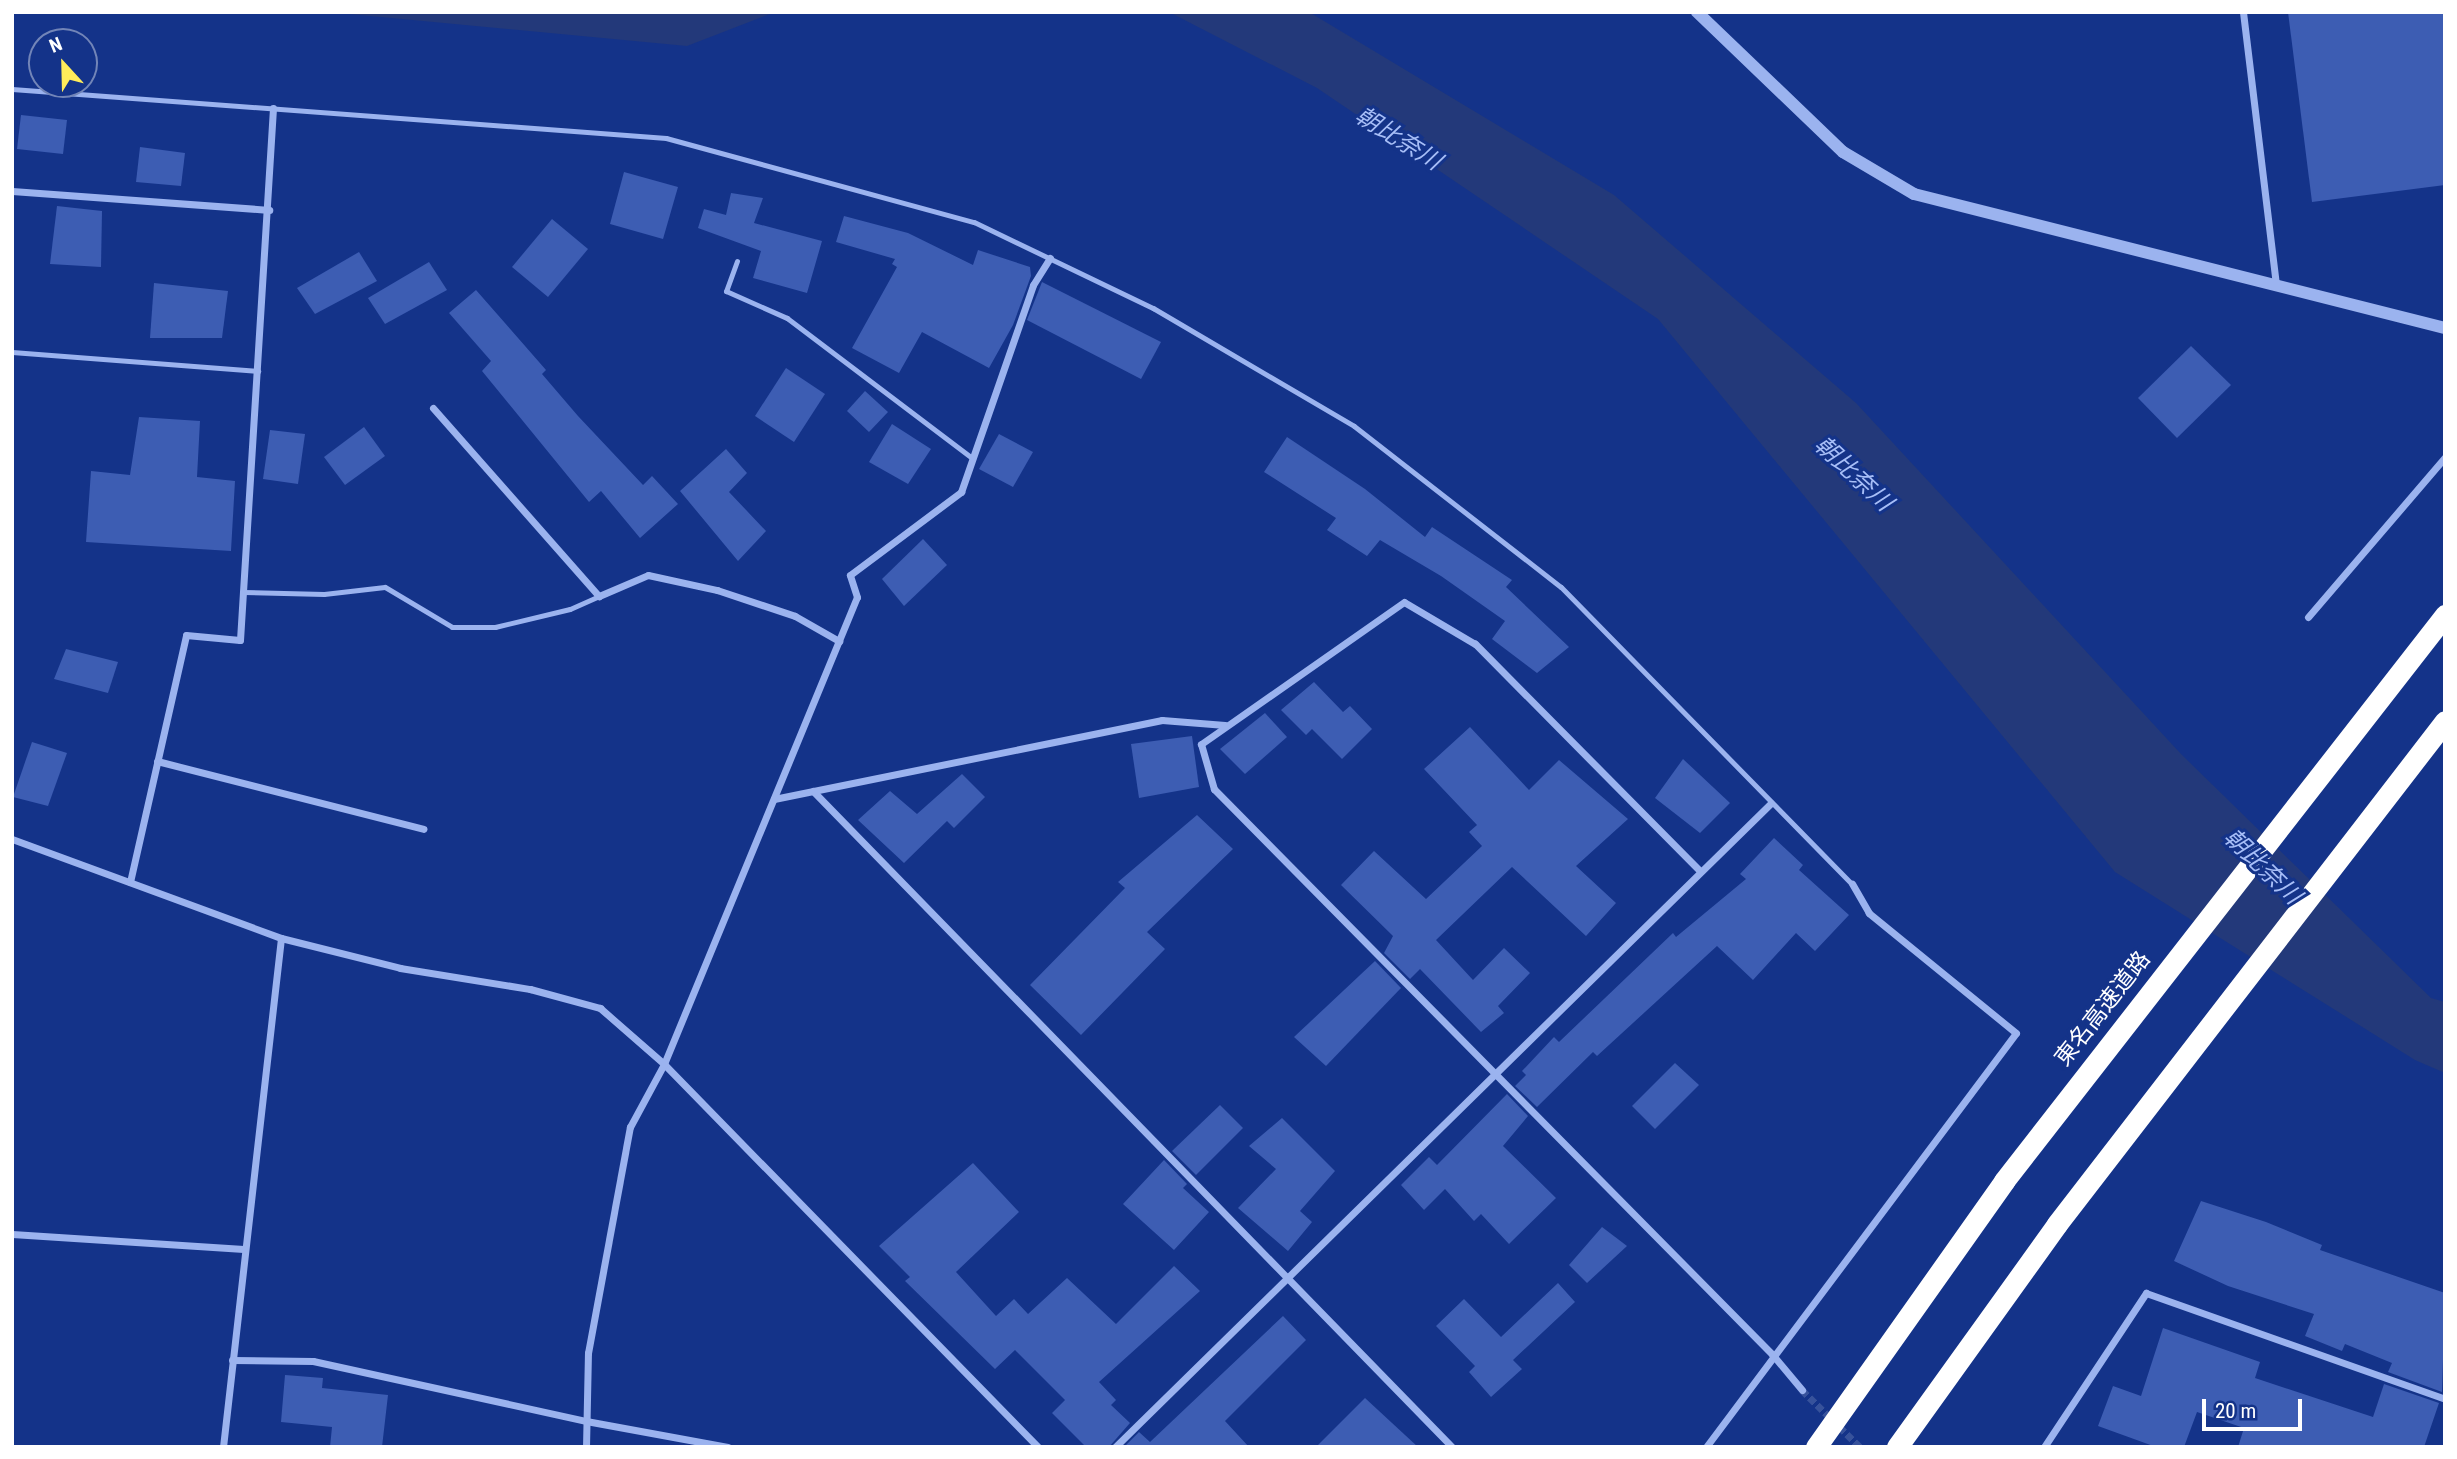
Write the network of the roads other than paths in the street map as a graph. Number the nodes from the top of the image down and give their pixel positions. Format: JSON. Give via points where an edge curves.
{"nodes":[{"id":1,"x":1697,"y":12,"type":"edge"},
{"id":2,"x":2244,"y":12,"type":"edge"},
{"id":3,"x":12,"y":89,"type":"edge"},
{"id":4,"x":273,"y":108,"type":"junction"},
{"id":5,"x":12,"y":191,"type":"edge"},
{"id":6,"x":270,"y":210,"type":"junction"},
{"id":7,"x":1050,"y":258,"type":"junction"},
{"id":8,"x":737,"y":261,"type":"dead end"},
{"id":9,"x":2277,"y":287,"type":"junction"},
{"id":10,"x":2445,"y":328,"type":"edge"},
{"id":11,"x":12,"y":352,"type":"edge"},
{"id":12,"x":258,"y":371,"type":"junction"},
{"id":13,"x":433,"y":408,"type":"dead end"},
{"id":14,"x":2445,"y":457,"type":"edge"},
{"id":15,"x":972,"y":458,"type":"junction"},
{"id":16,"x":243,"y":592,"type":"junction"},
{"id":17,"x":599,"y":596,"type":"junction"},
{"id":18,"x":2445,"y":615,"type":"edge"},
{"id":19,"x":2308,"y":617,"type":"dead end"},
{"id":20,"x":839,"y":641,"type":"junction"},
{"id":21,"x":2445,"y":721,"type":"edge"},
{"id":22,"x":1225,"y":725,"type":"junction"},
{"id":23,"x":157,"y":761,"type":"junction"},
{"id":24,"x":813,"y":791,"type":"junction"},
{"id":25,"x":775,"y":799,"type":"junction"},
{"id":26,"x":1771,"y":803,"type":"junction"},
{"id":27,"x":423,"y":829,"type":"dead end"},
{"id":28,"x":12,"y":839,"type":"edge"},
{"id":29,"x":1700,"y":871,"type":"junction"},
{"id":30,"x":130,"y":882,"type":"junction"},
{"id":31,"x":1852,"y":884,"type":"joint"},
{"id":32,"x":281,"y":939,"type":"junction"},
{"id":33,"x":664,"y":1064,"type":"junction"},
{"id":34,"x":1494,"y":1072,"type":"junction"},
{"id":35,"x":12,"y":1234,"type":"edge"},
{"id":36,"x":244,"y":1249,"type":"junction"},
{"id":37,"x":1287,"y":1278,"type":"junction"},
{"id":38,"x":1772,"y":1353,"type":"junction"},
{"id":39,"x":232,"y":1360,"type":"junction"},
{"id":40,"x":1802,"y":1390,"type":"tunnel mouth"},
{"id":41,"x":2445,"y":1399,"type":"edge"},
{"id":42,"x":586,"y":1421,"type":"junction"},
{"id":43,"x":223,"y":1447,"type":"edge"},
{"id":44,"x":586,"y":1447,"type":"edge"},
{"id":45,"x":728,"y":1447,"type":"edge"},
{"id":46,"x":1038,"y":1447,"type":"edge"},
{"id":47,"x":1115,"y":1447,"type":"edge"},
{"id":48,"x":1452,"y":1447,"type":"edge"},
{"id":49,"x":1706,"y":1447,"type":"edge"},
{"id":50,"x":1816,"y":1447,"type":"edge"},
{"id":51,"x":1897,"y":1447,"type":"edge"},
{"id":52,"x":2044,"y":1447,"type":"edge"}],
"edges":[{"from":1,"to":9,"type":"street","via":[[1843,152],[1914,194]]},
{"from":2,"to":9,"type":"street"},
{"from":3,"to":4,"type":"lane"},
{"from":4,"to":6,"type":"street"},
{"from":4,"to":7,"type":"lane","via":[[666,138],[974,222]]},
{"from":5,"to":6,"type":"street"},
{"from":6,"to":12,"type":"street"},
{"from":7,"to":15,"type":"street","via":[[1033,285]]},
{"from":7,"to":26,"type":"lane","via":[[1153,308],[1354,426],[1561,587]]},
{"from":8,"to":15,"type":"lane","via":[[726,291],[787,318]]},
{"from":9,"to":10,"type":"street"},
{"from":11,"to":12,"type":"lane"},
{"from":12,"to":16,"type":"street"},
{"from":13,"to":17,"type":"street"},
{"from":14,"to":19,"type":"street"},
{"from":15,"to":20,"type":"street","via":[[961,492],[850,575],[857,597]]},
{"from":16,"to":17,"type":"lane","via":[[324,594],[385,587],[452,627],[495,627],[570,609]]},
{"from":16,"to":23,"type":"street","via":[[240,639],[186,635]]},
{"from":17,"to":20,"type":"street","via":[[649,575],[717,590],[795,616]]},
{"from":18,"to":50,"type":"highway","name":"東名高速道路","via":[[2004,1181]]},
{"from":20,"to":25,"type":"street"},
{"from":21,"to":51,"type":"highway","via":[[2167,1078]]},
{"from":22,"to":24,"type":"street","via":[[1162,720]]},
{"from":22,"to":29,"type":"street","via":[[1404,602],[1475,645]]},
{"from":22,"to":34,"type":"street","via":[[1201,744],[1214,789]]},
{"from":23,"to":27,"type":"street"},
{"from":23,"to":30,"type":"street"},
{"from":24,"to":25,"type":"street"},
{"from":24,"to":37,"type":"street"},
{"from":25,"to":33,"type":"street"},
{"from":26,"to":29,"type":"street"},
{"from":26,"to":31,"type":"lane"},
{"from":28,"to":30,"type":"street"},
{"from":29,"to":34,"type":"street"},
{"from":30,"to":32,"type":"street"},
{"from":31,"to":38,"type":"street","via":[[1869,913],[2015,1033]]},
{"from":32,"to":33,"type":"street","via":[[400,968],[530,989],[600,1008]]},
{"from":32,"to":36,"type":"street"},
{"from":33,"to":42,"type":"street","via":[[630,1127],[588,1353]]},
{"from":33,"to":46,"type":"street"},
{"from":34,"to":37,"type":"street"},
{"from":34,"to":38,"type":"street"},
{"from":35,"to":36,"type":"street"},
{"from":36,"to":39,"type":"street"},
{"from":37,"to":47,"type":"street"},
{"from":37,"to":48,"type":"street"},
{"from":38,"to":40,"type":"street"},
{"from":38,"to":49,"type":"street"},
{"from":39,"to":42,"type":"street","via":[[313,1361]]},
{"from":39,"to":43,"type":"street"},
{"from":41,"to":52,"type":"street","via":[[2146,1293]]},
{"from":42,"to":44,"type":"street"},
{"from":42,"to":45,"type":"street"}]}
